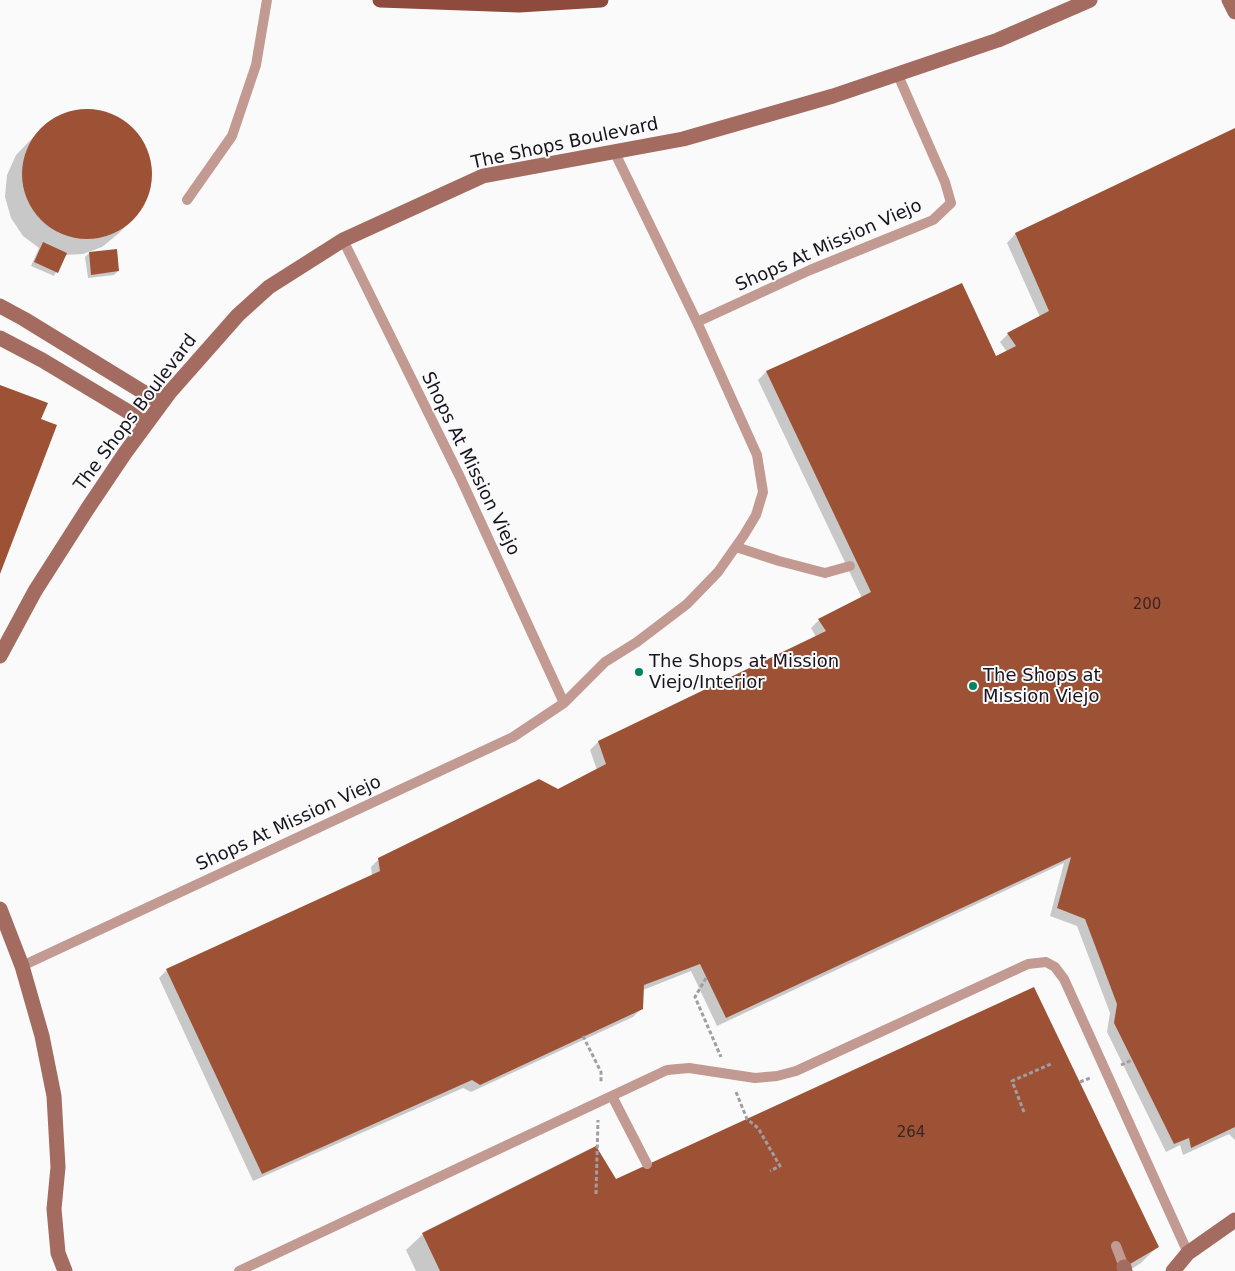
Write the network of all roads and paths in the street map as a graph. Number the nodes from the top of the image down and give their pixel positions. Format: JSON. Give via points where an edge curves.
{"nodes":[{"id":1,"x":267,"y":0,"type":"edge"},
{"id":2,"x":380,"y":0,"type":"edge"},
{"id":3,"x":601,"y":0,"type":"edge"},
{"id":4,"x":1090,"y":0,"type":"edge"},
{"id":5,"x":1229,"y":0,"type":"edge"},
{"id":6,"x":1235,"y":12,"type":"edge"},
{"id":7,"x":897,"y":73,"type":"junction"},
{"id":8,"x":614,"y":151,"type":"junction"},
{"id":9,"x":187,"y":200,"type":"dead end"},
{"id":10,"x":343,"y":240,"type":"junction"},
{"id":11,"x":0,"y":306,"type":"edge"},
{"id":12,"x":697,"y":322,"type":"junction"},
{"id":13,"x":0,"y":338,"type":"edge"},
{"id":14,"x":161,"y":403,"type":"junction"},
{"id":15,"x":147,"y":423,"type":"junction"},
{"id":16,"x":736,"y":547,"type":"junction"},
{"id":17,"x":850,"y":566,"type":"dead end"},
{"id":18,"x":0,"y":656,"type":"edge"},
{"id":19,"x":564,"y":703,"type":"junction"},
{"id":20,"x":0,"y":909,"type":"edge"},
{"id":21,"x":22,"y":966,"type":"junction"},
{"id":22,"x":706,"y":978,"type":"dead end"},
{"id":23,"x":721,"y":1058,"type":"dead end"},
{"id":24,"x":1051,"y":1064,"type":"dead end"},
{"id":25,"x":732,"y":1084,"type":"dead end"},
{"id":26,"x":612,"y":1096,"type":"junction"},
{"id":27,"x":1024,"y":1112,"type":"dead end"},
{"id":28,"x":596,"y":1146,"type":"dead end"},
{"id":29,"x":647,"y":1164,"type":"dead end"},
{"id":30,"x":770,"y":1171,"type":"dead end"},
{"id":31,"x":596,"y":1194,"type":"dead end"},
{"id":32,"x":1235,"y":1220,"type":"edge"},
{"id":33,"x":1116,"y":1246,"type":"dead end"},
{"id":34,"x":1188,"y":1254,"type":"junction"},
{"id":35,"x":1124,"y":1269,"type":"edge"},
{"id":36,"x":65,"y":1271,"type":"edge"},
{"id":37,"x":239,"y":1271,"type":"edge"},
{"id":38,"x":1173,"y":1271,"type":"edge"}],
"edges":[{"from":1,"to":9,"type":"lane","via":[[256,65],[232,136]]},
{"from":2,"to":3,"type":"main road","via":[[519,5]]},
{"from":4,"to":7,"type":"street","name":"The Shops Boulevard","via":[[998,40]]},
{"from":5,"to":6,"type":"street"},
{"from":7,"to":8,"type":"street","name":"The Shops Boulevard","via":[[833,96],[692,137]]},
{"from":7,"to":12,"type":"lane","name":"Shops At Mission Viejo","via":[[945,182],[951,203],[932,220],[916,228],[810,270]]},
{"from":8,"to":10,"type":"street","name":"The Shops Boulevard","via":[[483,176]]},
{"from":8,"to":12,"type":"lane","name":"Shops At Mission Viejo"},
{"from":10,"to":14,"type":"street","name":"The Shops Boulevard","via":[[269,287],[214,339]]},
{"from":10,"to":19,"type":"lane","name":"Shops At Mission Viejo","via":[[460,477]]},
{"from":11,"to":14,"type":"street"},
{"from":12,"to":16,"type":"lane","name":"Shops At Mission Viejo","via":[[757,455],[761,472],[763,492],[756,515]]},
{"from":13,"to":15,"type":"street"},
{"from":14,"to":15,"type":"street","name":"The Shops Boulevard"},
{"from":15,"to":18,"type":"street","name":"The Shops Boulevard","via":[[75,528]]},
{"from":16,"to":17,"type":"lane","via":[[825,573]]},
{"from":16,"to":19,"type":"lane","name":"Shops At Mission Viejo","via":[[718,572],[687,604],[605,662]]},
{"from":19,"to":21,"type":"lane","name":"Shops At Mission Viejo","via":[[513,737]]},
{"from":20,"to":21,"type":"street"},
{"from":21,"to":36,"type":"street","via":[[42,1036],[54,1096],[58,1167],[54,1209],[58,1253]]},
{"from":22,"to":23,"type":"path","via":[[695,997]]},
{"from":24,"to":27,"type":"path","via":[[1012,1081]]},
{"from":25,"to":30,"type":"path","via":[[747,1120],[758,1128],[780,1166]]},
{"from":26,"to":29,"type":"lane"},
{"from":26,"to":34,"type":"lane","via":[[667,1070],[689,1068],[755,1078],[777,1076],[1028,964],[1046,962],[1055,967],[1064,979]]},
{"from":26,"to":37,"type":"lane"},
{"from":28,"to":31,"type":"path"},
{"from":32,"to":34,"type":"street"},
{"from":33,"to":35,"type":"lane"},
{"from":34,"to":38,"type":"street"}]}
